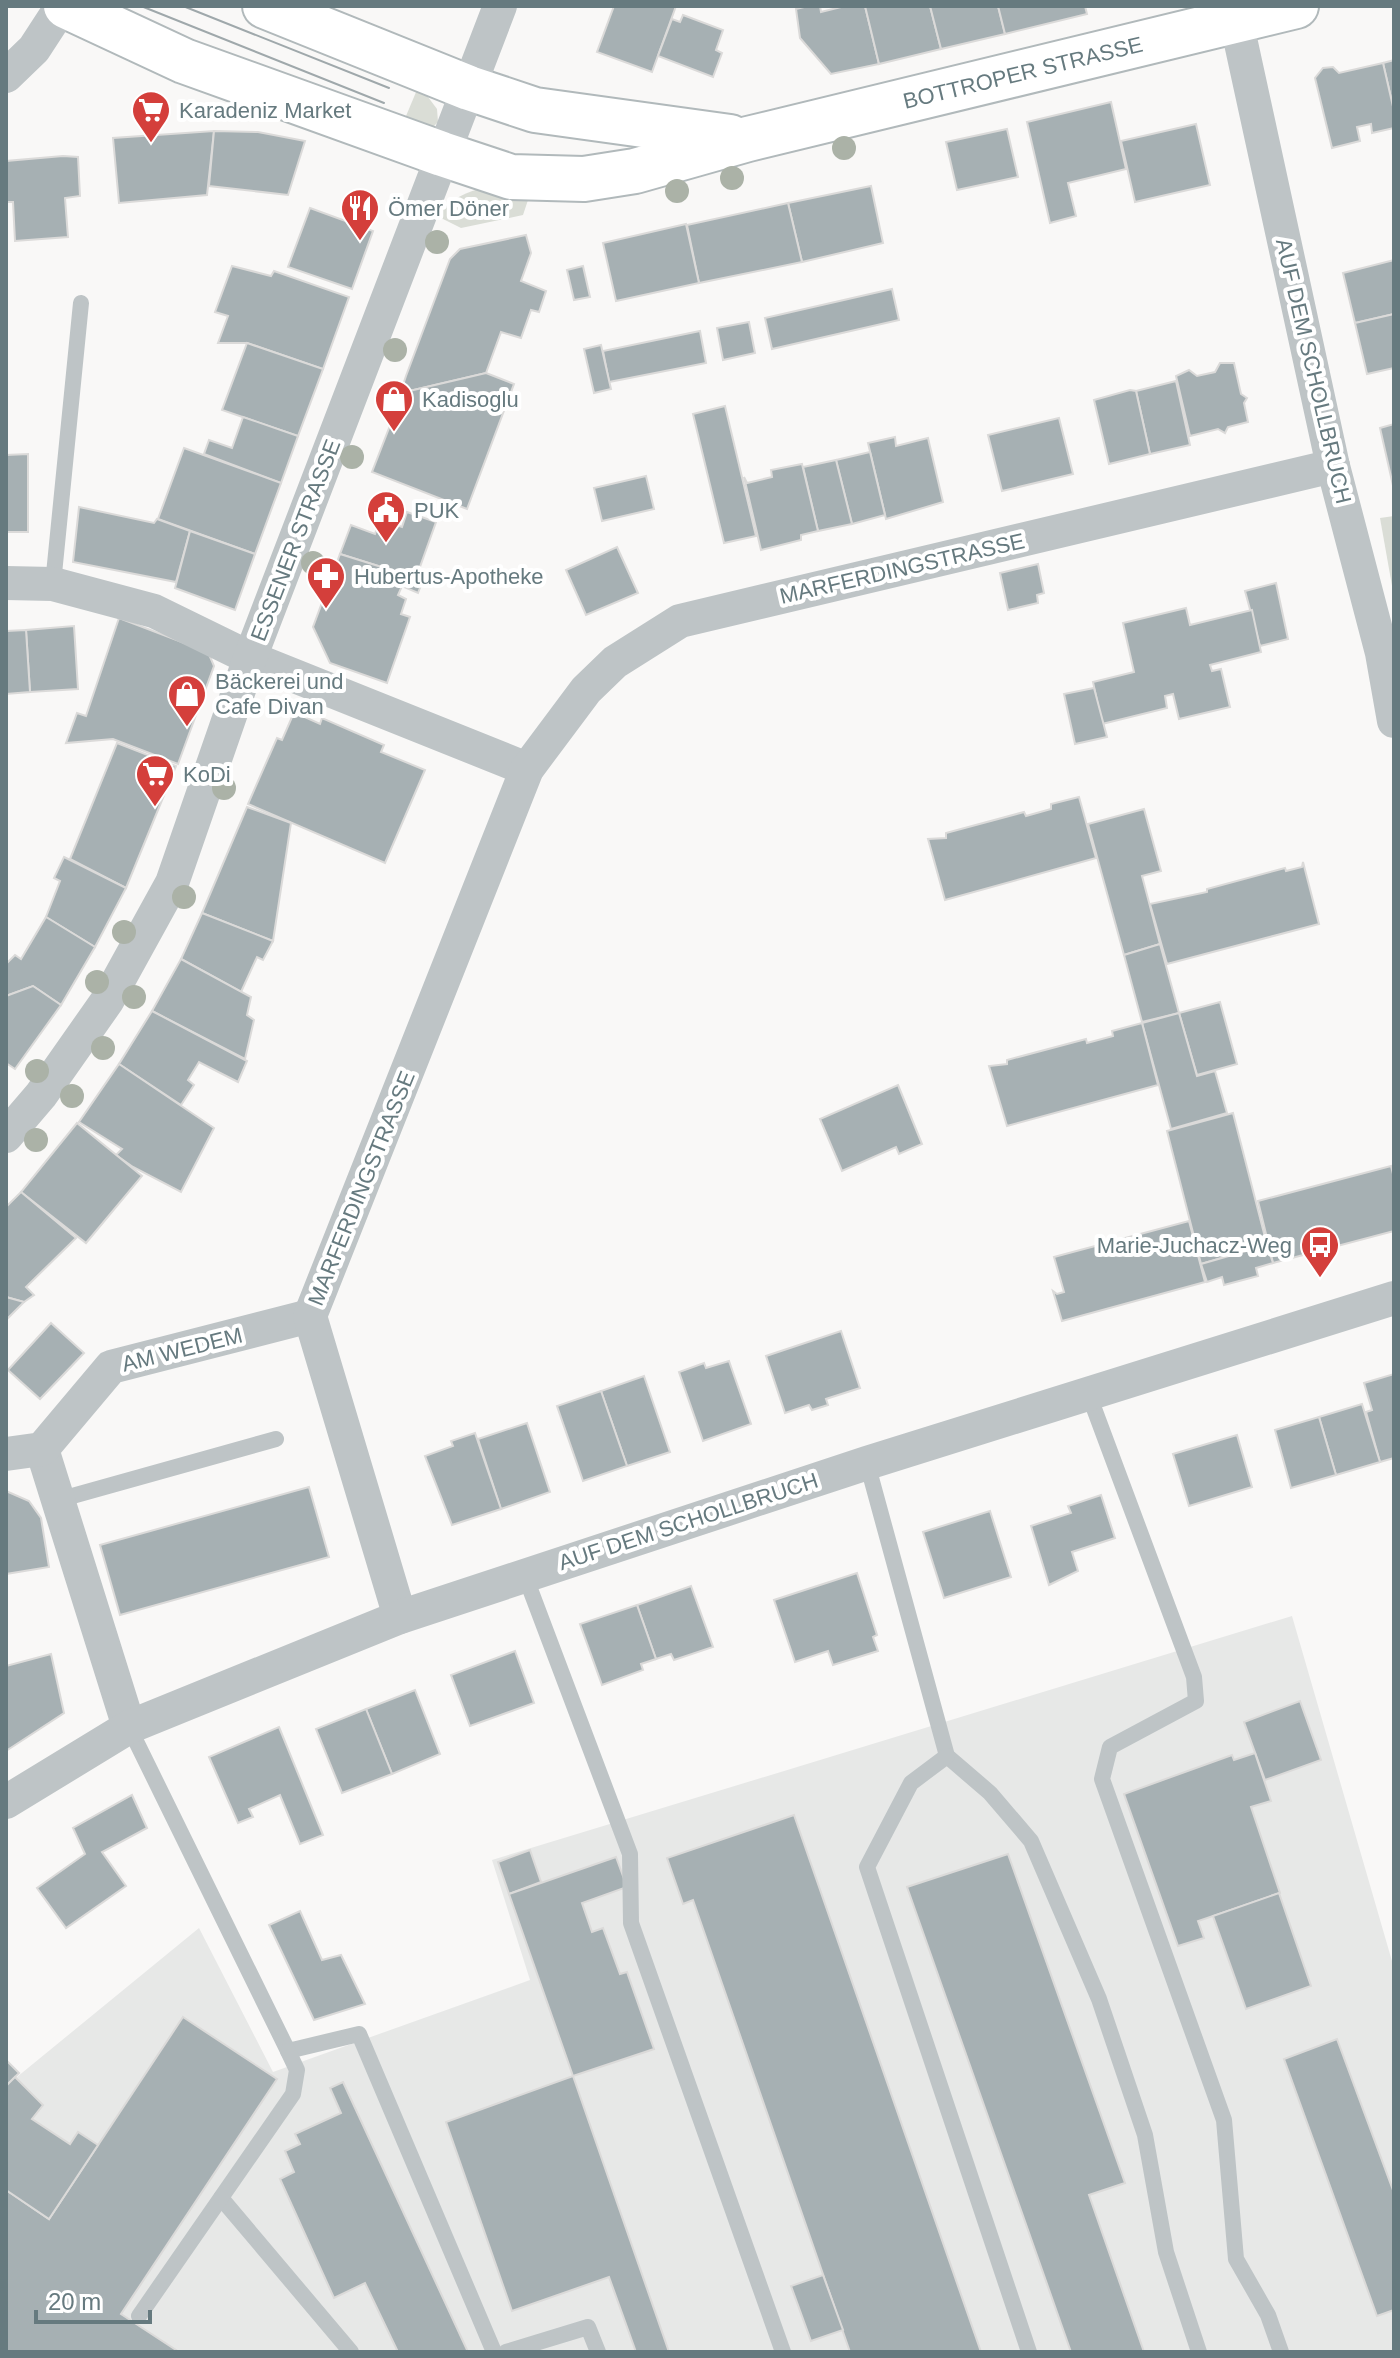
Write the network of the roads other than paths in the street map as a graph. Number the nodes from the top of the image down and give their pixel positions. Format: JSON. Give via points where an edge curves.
{"nodes":[{"id":1,"x":64,"y":6,"type":"edge"},
{"id":2,"x":265,"y":6,"type":"edge"},
{"id":3,"x":500,"y":6,"type":"edge"},
{"id":4,"x":1296,"y":6,"type":"edge"},
{"id":5,"x":1236,"y":20,"type":"junction"},
{"id":6,"x":6,"y":76,"type":"edge"},
{"id":7,"x":469,"y":88,"type":"junction"},
{"id":8,"x":748,"y":139,"type":"junction"},
{"id":9,"x":442,"y":154,"type":"junction"},
{"id":10,"x":81,"y":303,"type":"dead end"},
{"id":11,"x":1333,"y":466,"type":"junction"},
{"id":12,"x":6,"y":583,"type":"edge"},
{"id":13,"x":53,"y":584,"type":"junction"},
{"id":14,"x":250,"y":658,"type":"junction"},
{"id":15,"x":1394,"y":721,"type":"edge"},
{"id":16,"x":527,"y":769,"type":"junction"},
{"id":17,"x":6,"y":1136,"type":"edge"},
{"id":18,"x":1394,"y":1298,"type":"edge"},
{"id":19,"x":310,"y":1316,"type":"junction"},
{"id":20,"x":1089,"y":1395,"type":"junction"},
{"id":21,"x":276,"y":1439,"type":"dead end"},
{"id":22,"x":42,"y":1449,"type":"junction"},
{"id":23,"x":6,"y":1454,"type":"edge"},
{"id":24,"x":867,"y":1463,"type":"junction"},
{"id":25,"x":58,"y":1500,"type":"junction"},
{"id":26,"x":524,"y":1573,"type":"junction"},
{"id":27,"x":400,"y":1617,"type":"junction"},
{"id":28,"x":129,"y":1727,"type":"junction"},
{"id":29,"x":947,"y":1756,"type":"junction"},
{"id":30,"x":6,"y":1802,"type":"edge"},
{"id":31,"x":288,"y":2051,"type":"junction"},
{"id":32,"x":221,"y":2198,"type":"junction"},
{"id":33,"x":139,"y":2316,"type":"dead end"},
{"id":34,"x":351,"y":2352,"type":"edge"},
{"id":35,"x":494,"y":2352,"type":"edge"},
{"id":36,"x":506,"y":2352,"type":"edge"},
{"id":37,"x":598,"y":2352,"type":"edge"},
{"id":38,"x":783,"y":2352,"type":"edge"},
{"id":39,"x":1029,"y":2352,"type":"edge"},
{"id":40,"x":1199,"y":2352,"type":"edge"},
{"id":41,"x":1281,"y":2352,"type":"edge"}],
"edges":[{"from":1,"to":6,"type":"street","via":[[34,49]]},
{"from":1,"to":9,"type":"main road","name":"BOTTROPER STRASSE","via":[[184,61]]},
{"from":2,"to":7,"type":"main road","name":"BOTTROPER STRASSE"},
{"from":3,"to":7,"type":"street","name":"ESSENER STRASSE"},
{"from":4,"to":5,"type":"main road","name":"BOTTROPER STRASSE"},
{"from":5,"to":8,"type":"main road","name":"BOTTROPER STRASSE"},
{"from":5,"to":11,"type":"street","name":"AUF DEM SCHOLLBRUCH"},
{"from":7,"to":8,"type":"main road","name":"BOTTROPER STRASSE","via":[[535,110]]},
{"from":7,"to":9,"type":"street","name":"ESSENER STRASSE"},
{"from":8,"to":9,"type":"main road","name":"BOTTROPER STRASSE","via":[[635,171],[584,179],[511,177]]},
{"from":9,"to":14,"type":"street","name":"ESSENER STRASSE"},
{"from":10,"to":13,"type":"lane"},
{"from":11,"to":15,"type":"street","name":"AUF DEM SCHOLLBRUCH","via":[[1382,653]]},
{"from":11,"to":16,"type":"street","name":"MARFERDINGSTRASSE","via":[[680,621],[605,671]]},
{"from":12,"to":13,"type":"street"},
{"from":13,"to":14,"type":"street","via":[[154,611]]},
{"from":14,"to":16,"type":"street"},
{"from":14,"to":17,"type":"street","name":"ESSENER STRASSE","via":[[172,883],[107,1001]]},
{"from":16,"to":19,"type":"street","name":"MARFERDINGSTRASSE"},
{"from":18,"to":20,"type":"street","name":"AUF DEM SCHOLLBRUCH"},
{"from":19,"to":22,"type":"street","name":"AM WEDEM","via":[[111,1367]]},
{"from":19,"to":27,"type":"street","name":"MARFERDINGSTRASSE"},
{"from":20,"to":24,"type":"street","name":"AUF DEM SCHOLLBRUCH"},
{"from":20,"to":41,"type":"lane","via":[[1194,1677],[1196,1701],[1110,1747],[1102,1779],[1224,2120],[1236,2259],[1268,2315]]},
{"from":21,"to":25,"type":"lane"},
{"from":22,"to":23,"type":"street"},
{"from":22,"to":25,"type":"street"},
{"from":24,"to":26,"type":"street","name":"AUF DEM SCHOLLBRUCH"},
{"from":24,"to":29,"type":"lane"},
{"from":25,"to":28,"type":"street"},
{"from":26,"to":27,"type":"street","name":"AUF DEM SCHOLLBRUCH"},
{"from":26,"to":38,"type":"lane","via":[[630,1854],[631,1923]]},
{"from":27,"to":28,"type":"street","name":"AUF DEM SCHOLLBRUCH"},
{"from":28,"to":30,"type":"street","name":"AUF DEM SCHOLLBRUCH"},
{"from":28,"to":31,"type":"lane"},
{"from":29,"to":39,"type":"lane","via":[[911,1783],[867,1867]]},
{"from":29,"to":40,"type":"lane","via":[[990,1793],[1031,1841],[1099,1999],[1145,2135],[1166,2252]]},
{"from":31,"to":32,"type":"lane","via":[[297,2070],[293,2094]]},
{"from":31,"to":35,"type":"lane","via":[[359,2034]]},
{"from":32,"to":33,"type":"lane"},
{"from":32,"to":34,"type":"lane"},
{"from":36,"to":37,"type":"lane","via":[[588,2327]]}]}
